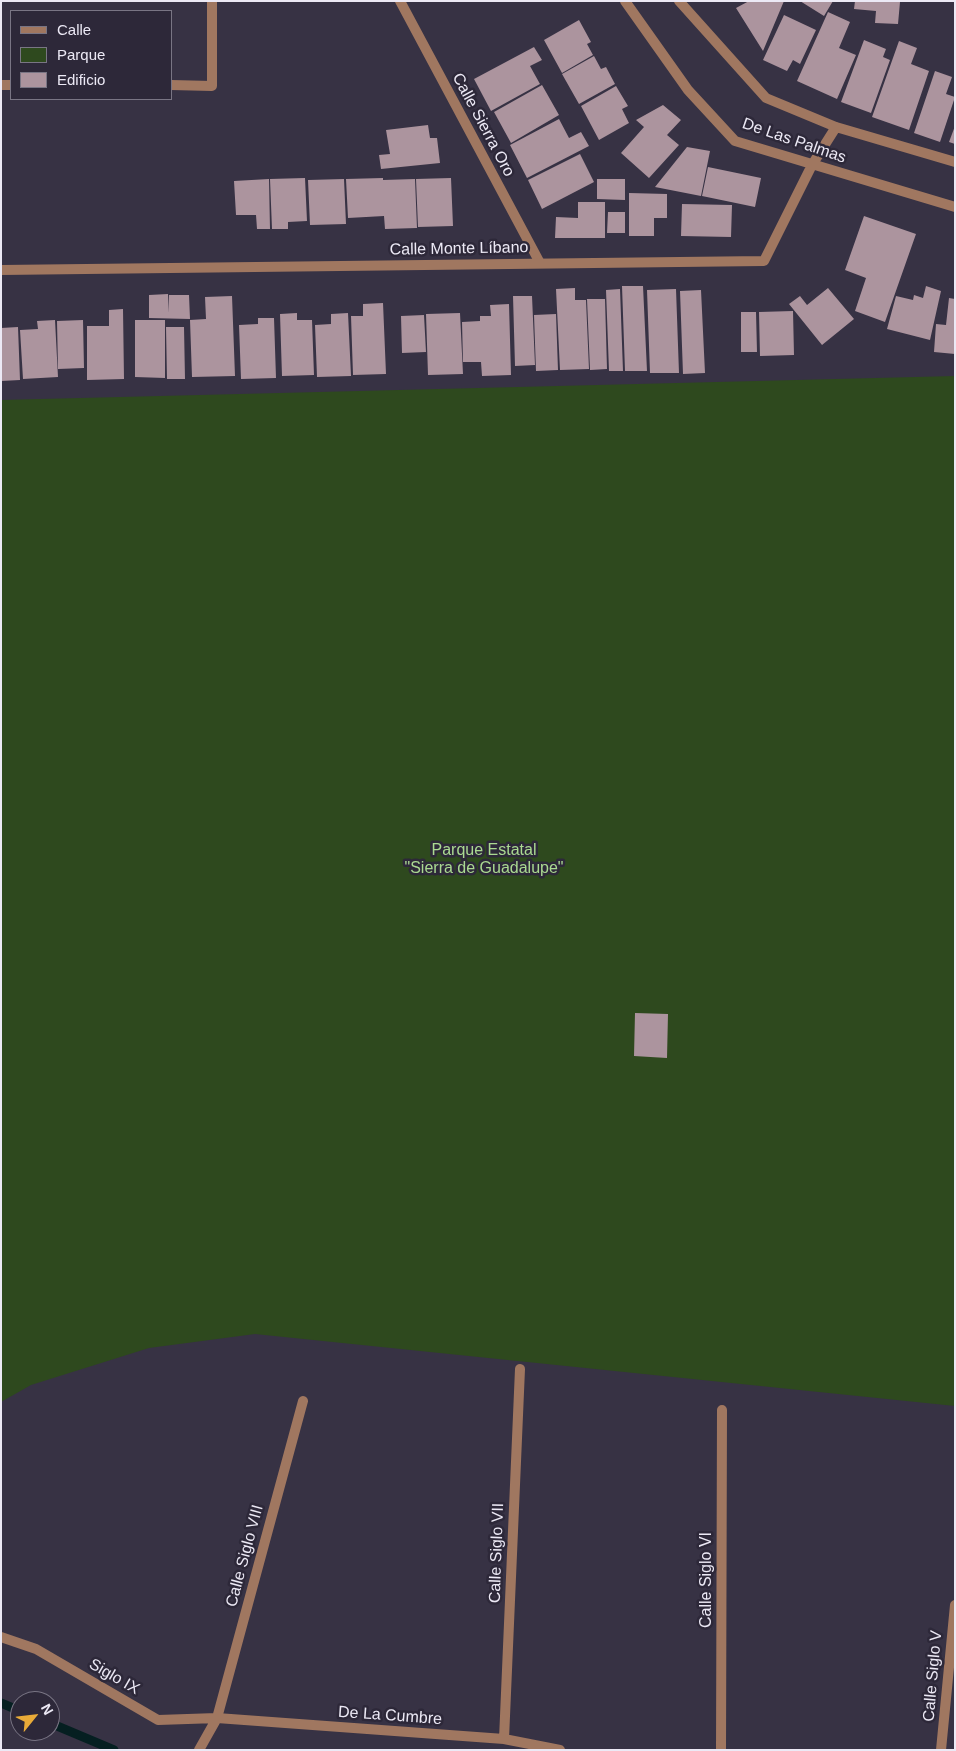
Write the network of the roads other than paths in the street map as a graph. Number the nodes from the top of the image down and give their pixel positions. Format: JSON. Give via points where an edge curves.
{"nodes":[{"id":1,"x":212,"y":1,"type":"edge"},
{"id":2,"x":400,"y":1,"type":"edge"},
{"id":3,"x":625,"y":1,"type":"edge"},
{"id":4,"x":679,"y":1,"type":"edge"},
{"id":5,"x":172,"y":86,"type":"edge"},
{"id":6,"x":836,"y":127,"type":"junction"},
{"id":7,"x":955,"y":162,"type":"edge"},
{"id":8,"x":812,"y":165,"type":"junction"},
{"id":9,"x":955,"y":207,"type":"edge"},
{"id":10,"x":540,"y":263,"type":"junction"},
{"id":11,"x":1,"y":270,"type":"edge"},
{"id":12,"x":520,"y":1369,"type":"dead end"},
{"id":13,"x":303,"y":1401,"type":"dead end"},
{"id":14,"x":722,"y":1410,"type":"dead end"},
{"id":15,"x":955,"y":1605,"type":"edge"},
{"id":16,"x":1,"y":1637,"type":"edge"},
{"id":17,"x":217,"y":1718,"type":"junction"},
{"id":18,"x":504,"y":1739,"type":"junction"},
{"id":19,"x":199,"y":1750,"type":"edge"},
{"id":20,"x":560,"y":1750,"type":"edge"},
{"id":21,"x":721,"y":1750,"type":"edge"},
{"id":22,"x":941,"y":1750,"type":"edge"}],
"edges":[{"from":1,"to":5,"type":"street","via":[[212,86]]},
{"from":2,"to":10,"type":"street","name":"Calle Sierra Oro"},
{"from":3,"to":8,"type":"street","name":"De Las Palmas","via":[[688,90],[735,141]]},
{"from":4,"to":6,"type":"street","name":"De Las Palmas","via":[[766,98]]},
{"from":6,"to":7,"type":"street","name":"De Las Palmas"},
{"from":6,"to":8,"type":"street","name":"Calle Monte Líbano"},
{"from":8,"to":9,"type":"street","name":"De Las Palmas"},
{"from":8,"to":10,"type":"street","name":"Calle Monte Líbano","via":[[764,261]]},
{"from":10,"to":11,"type":"street","name":"Calle Monte Líbano"},
{"from":12,"to":18,"type":"street","name":"Calle Siglo VII"},
{"from":13,"to":17,"type":"street","name":"Calle Siglo VIII"},
{"from":14,"to":21,"type":"street","name":"Calle Siglo VI"},
{"from":15,"to":22,"type":"street","name":"Calle Siglo V"},
{"from":16,"to":17,"type":"street","name":"Siglo IX","via":[[36,1649],[158,1720]]},
{"from":17,"to":18,"type":"street","name":"De La Cumbre"},
{"from":17,"to":19,"type":"street","name":"Calle Siglo VIII"},
{"from":18,"to":20,"type":"street","name":"De La Cumbre"}]}
